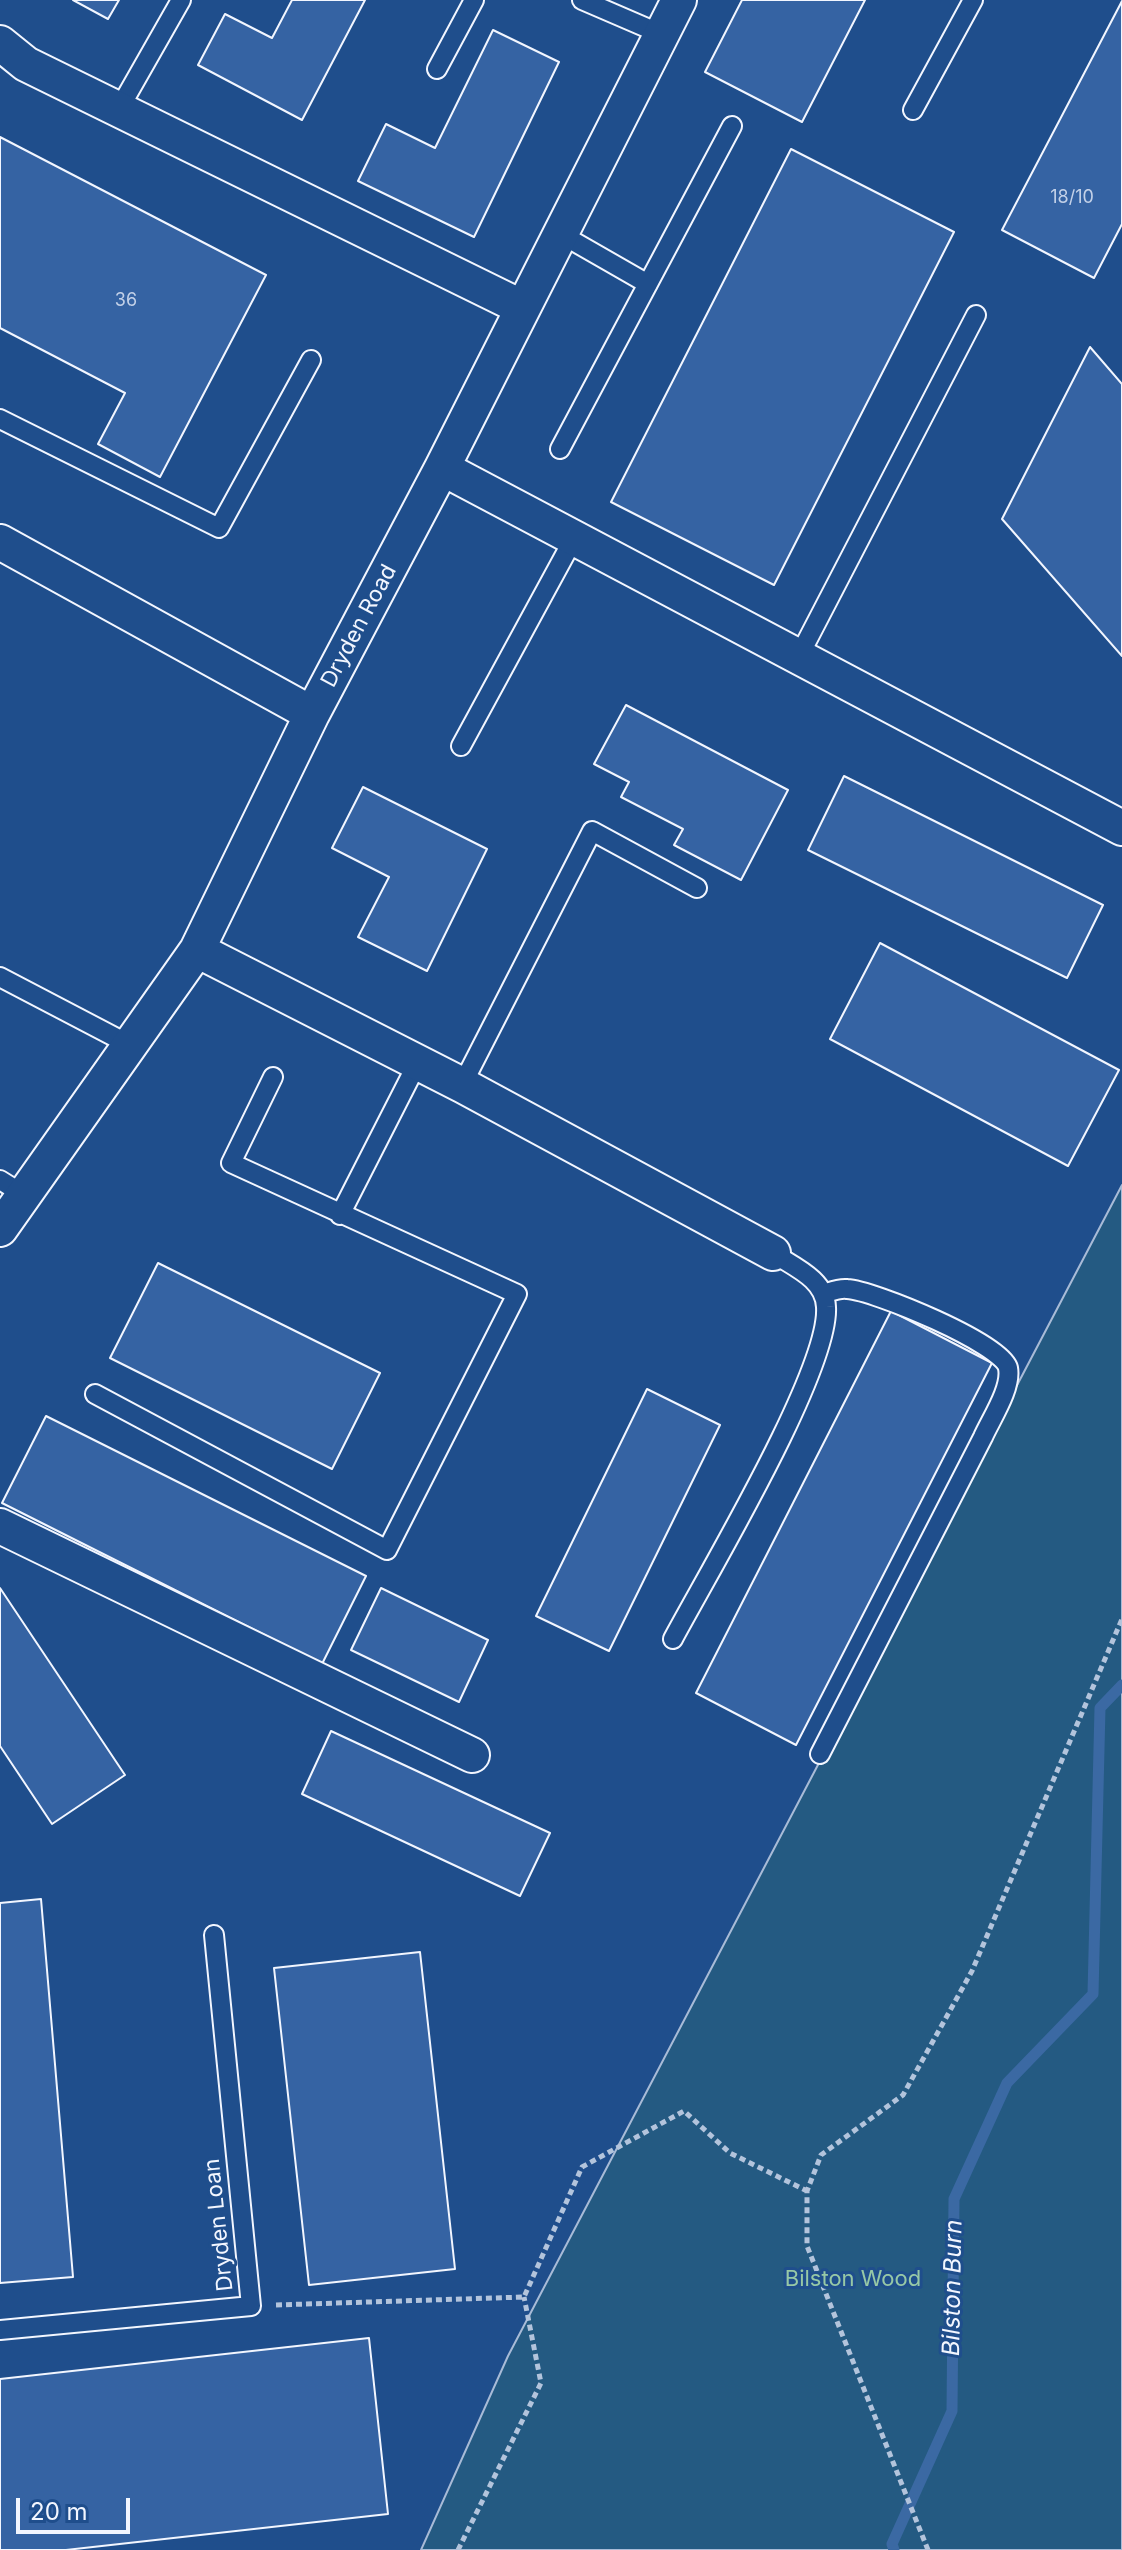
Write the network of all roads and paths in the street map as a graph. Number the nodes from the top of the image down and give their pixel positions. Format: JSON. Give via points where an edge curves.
{"nodes":[{"id":1,"x":181,"y":0,"type":"edge"},
{"id":2,"x":474,"y":0,"type":"edge"},
{"id":3,"x":582,"y":0,"type":"edge"},
{"id":4,"x":679,"y":0,"type":"edge"},
{"id":5,"x":973,"y":0,"type":"edge"},
{"id":6,"x":661,"y":34,"type":"junction"},
{"id":7,"x":0,"y":43,"type":"edge"},
{"id":8,"x":437,"y":69,"type":"dead end"},
{"id":9,"x":119,"y":109,"type":"junction"},
{"id":10,"x":913,"y":110,"type":"dead end"},
{"id":11,"x":732,"y":126,"type":"dead end"},
{"id":12,"x":559,"y":233,"type":"junction"},
{"id":13,"x":648,"y":284,"type":"junction"},
{"id":14,"x":521,"y":307,"type":"junction"},
{"id":15,"x":976,"y":315,"type":"dead end"},
{"id":16,"x":311,"y":360,"type":"dead end"},
{"id":17,"x":0,"y":419,"type":"edge"},
{"id":18,"x":560,"y":449,"type":"dead end"},
{"id":19,"x":442,"y":468,"type":"junction"},
{"id":20,"x":573,"y":540,"type":"junction"},
{"id":21,"x":0,"y":542,"type":"edge"},
{"id":22,"x":798,"y":658,"type":"junction"},
{"id":23,"x":312,"y":714,"type":"junction"},
{"id":24,"x":461,"y":746,"type":"dead end"},
{"id":25,"x":1122,"y":828,"type":"edge"},
{"id":26,"x":697,"y":888,"type":"dead end"},
{"id":27,"x":197,"y":950,"type":"junction"},
{"id":28,"x":0,"y":977,"type":"edge"},
{"id":29,"x":130,"y":1045,"type":"junction"},
{"id":30,"x":418,"y":1062,"type":"junction"},
{"id":31,"x":273,"y":1077,"type":"dead end"},
{"id":32,"x":462,"y":1085,"type":"junction"},
{"id":33,"x":12,"y":1187,"type":"edge"},
{"id":34,"x":340,"y":1215,"type":"junction"},
{"id":35,"x":0,"y":1229,"type":"edge"},
{"id":36,"x":773,"y":1253,"type":"joint"},
{"id":37,"x":823,"y":1294,"type":"junction"},
{"id":38,"x":95,"y":1394,"type":"dead end"},
{"id":39,"x":0,"y":1526,"type":"edge"},
{"id":40,"x":1122,"y":1619,"type":"edge"},
{"id":41,"x":673,"y":1639,"type":"dead end"},
{"id":42,"x":820,"y":1754,"type":"dead end"},
{"id":43,"x":472,"y":1755,"type":"dead end"},
{"id":44,"x":214,"y":1935,"type":"dead end"},
{"id":45,"x":807,"y":2191,"type":"junction"},
{"id":46,"x":524,"y":2297,"type":"junction"},
{"id":47,"x":251,"y":2306,"type":"junction"},
{"id":48,"x":0,"y":2330,"type":"edge"},
{"id":49,"x":458,"y":2550,"type":"edge"},
{"id":50,"x":928,"y":2550,"type":"edge"}],
"edges":[{"from":1,"to":9,"type":"lane"},
{"from":2,"to":8,"type":"lane"},
{"from":3,"to":6,"type":"lane"},
{"from":4,"to":6,"type":"street","name":"Dryden Road"},
{"from":5,"to":10,"type":"lane"},
{"from":6,"to":12,"type":"street","name":"Dryden Road"},
{"from":7,"to":9,"type":"street","via":[[26,64]]},
{"from":9,"to":14,"type":"street"},
{"from":11,"to":13,"type":"lane"},
{"from":12,"to":13,"type":"lane"},
{"from":12,"to":14,"type":"street","name":"Dryden Road"},
{"from":13,"to":18,"type":"lane"},
{"from":14,"to":19,"type":"street","name":"Dryden Road"},
{"from":15,"to":22,"type":"lane"},
{"from":16,"to":17,"type":"lane","via":[[219,528]]},
{"from":19,"to":20,"type":"street"},
{"from":19,"to":23,"type":"street","name":"Dryden Road"},
{"from":20,"to":22,"type":"street"},
{"from":20,"to":24,"type":"lane"},
{"from":21,"to":23,"type":"street"},
{"from":22,"to":25,"type":"street"},
{"from":23,"to":27,"type":"street","name":"Dryden Road"},
{"from":26,"to":32,"type":"lane","via":[[592,831]]},
{"from":27,"to":29,"type":"street","name":"Dryden Road"},
{"from":27,"to":30,"type":"street"},
{"from":28,"to":29,"type":"lane"},
{"from":29,"to":33,"type":"street","name":"Dryden Road"},
{"from":30,"to":32,"type":"street"},
{"from":30,"to":34,"type":"lane"},
{"from":31,"to":34,"type":"lane","via":[[231,1163]]},
{"from":32,"to":36,"type":"street"},
{"from":33,"to":35,"type":"street","name":"Dryden Road"},
{"from":34,"to":38,"type":"lane","via":[[517,1294],[387,1550]]},
{"from":36,"to":37,"type":"lane","via":[[818,1284]]},
{"from":37,"to":41,"type":"lane","via":[[820,1342],[806,1381]]},
{"from":37,"to":42,"type":"lane","via":[[845,1288],[871,1294],[983,1342],[1002,1354],[1008,1369],[983,1437]]},
{"from":39,"to":43,"type":"street"},
{"from":40,"to":45,"type":"path","via":[[964,1985],[903,2095],[821,2155]]},
{"from":44,"to":47,"type":"lane","name":"Dryden Loan"},
{"from":45,"to":46,"type":"path","via":[[730,2153],[684,2111],[582,2167]]},
{"from":45,"to":50,"type":"path","via":[[807,2246]]},
{"from":46,"to":47,"type":"path"},
{"from":46,"to":49,"type":"path","via":[[541,2383]]},
{"from":47,"to":48,"type":"lane","name":"Dryden Loan"}]}
